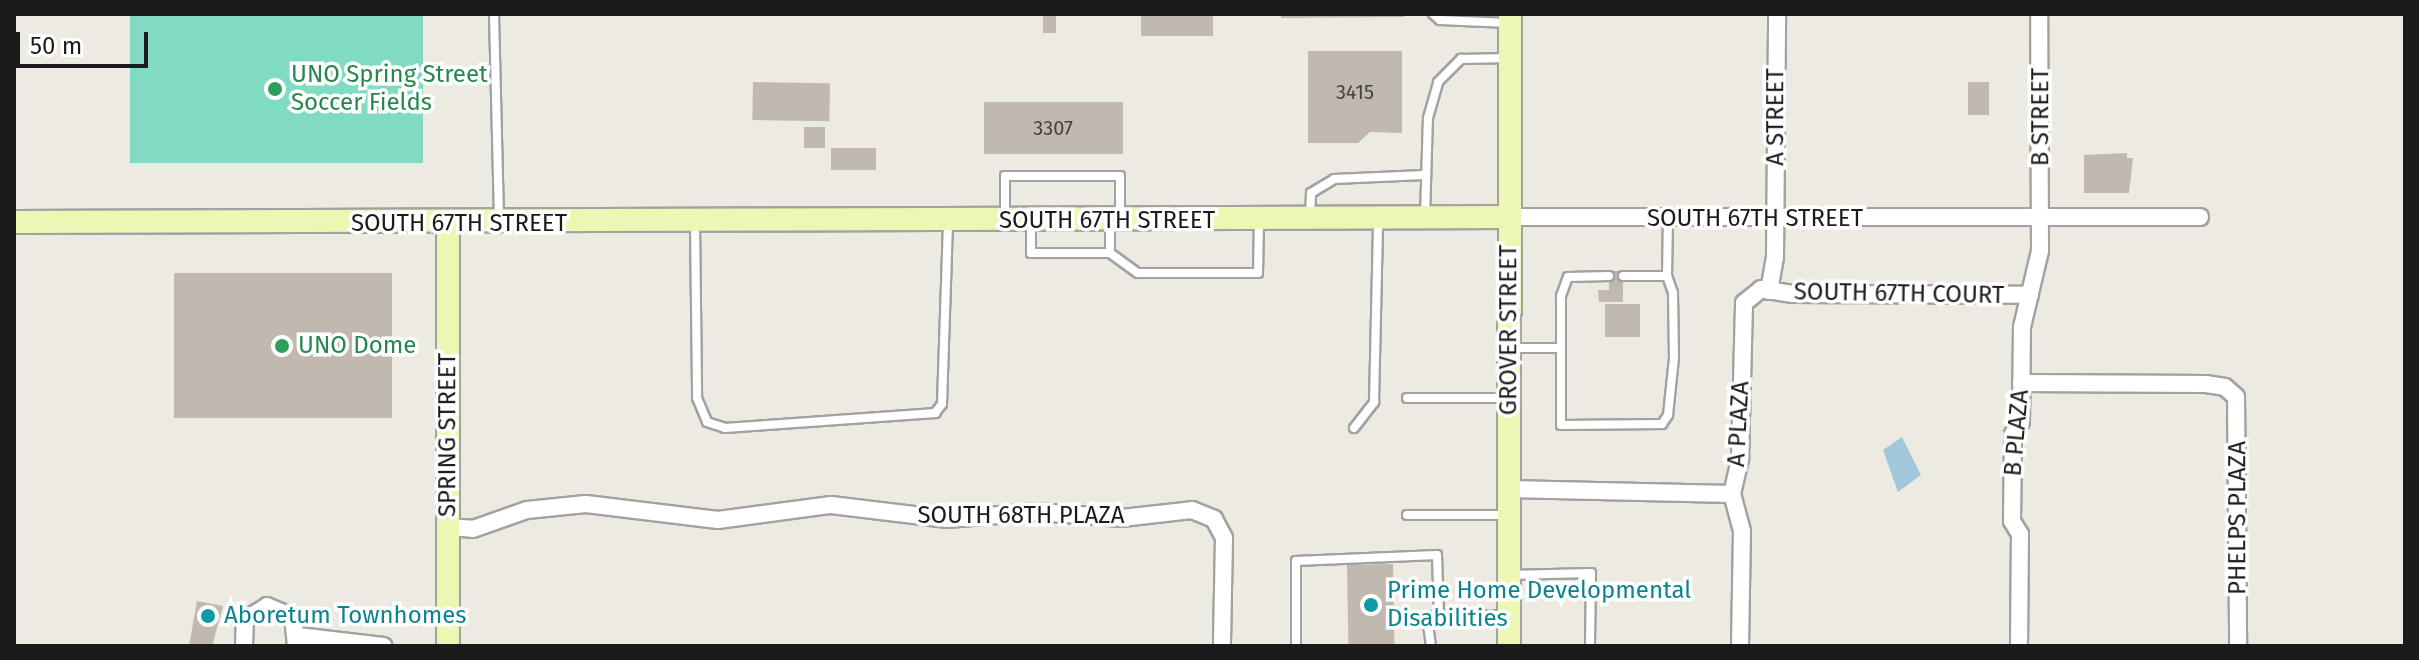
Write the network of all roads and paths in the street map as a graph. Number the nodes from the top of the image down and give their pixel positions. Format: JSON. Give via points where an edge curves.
{"nodes":[{"id":1,"x":494,"y":14,"type":"edge"},
{"id":2,"x":1433,"y":14,"type":"edge"},
{"id":3,"x":1777,"y":14,"type":"edge"},
{"id":4,"x":2039,"y":14,"type":"edge"},
{"id":5,"x":1510,"y":18,"type":"edge"},
{"id":6,"x":1510,"y":58,"type":"junction"},
{"id":7,"x":1424,"y":175,"type":"junction"},
{"id":8,"x":1510,"y":217,"type":"junction"},
{"id":9,"x":2200,"y":217,"type":"dead end"},
{"id":10,"x":1378,"y":219,"type":"junction"},
{"id":11,"x":1425,"y":219,"type":"junction"},
{"id":12,"x":1668,"y":219,"type":"junction"},
{"id":13,"x":2041,"y":219,"type":"junction"},
{"id":14,"x":1259,"y":220,"type":"junction"},
{"id":15,"x":1310,"y":220,"type":"junction"},
{"id":16,"x":1776,"y":220,"type":"junction"},
{"id":17,"x":948,"y":221,"type":"junction"},
{"id":18,"x":1005,"y":221,"type":"junction"},
{"id":19,"x":1031,"y":221,"type":"junction"},
{"id":20,"x":1115,"y":221,"type":"junction"},
{"id":21,"x":14,"y":222,"type":"edge"},
{"id":22,"x":695,"y":223,"type":"junction"},
{"id":23,"x":448,"y":224,"type":"junction"},
{"id":24,"x":499,"y":224,"type":"junction"},
{"id":25,"x":1110,"y":253,"type":"junction"},
{"id":26,"x":1609,"y":276,"type":"dead end"},
{"id":27,"x":1623,"y":276,"type":"dead end"},
{"id":28,"x":1667,"y":276,"type":"junction"},
{"id":29,"x":1769,"y":291,"type":"junction"},
{"id":30,"x":2030,"y":295,"type":"junction"},
{"id":31,"x":1509,"y":348,"type":"junction"},
{"id":32,"x":1561,"y":348,"type":"junction"},
{"id":33,"x":2021,"y":383,"type":"junction"},
{"id":34,"x":1407,"y":398,"type":"dead end"},
{"id":35,"x":1509,"y":398,"type":"junction"},
{"id":36,"x":1354,"y":428,"type":"dead end"},
{"id":37,"x":1508,"y":489,"type":"junction"},
{"id":38,"x":1732,"y":494,"type":"junction"},
{"id":39,"x":1407,"y":515,"type":"dead end"},
{"id":40,"x":1508,"y":515,"type":"junction"},
{"id":41,"x":447,"y":527,"type":"junction"},
{"id":42,"x":1508,"y":575,"type":"junction"},
{"id":43,"x":1508,"y":615,"type":"junction"},
{"id":44,"x":1439,"y":616,"type":"junction"},
{"id":45,"x":297,"y":641,"type":"edge"},
{"id":46,"x":244,"y":646,"type":"edge"},
{"id":47,"x":383,"y":646,"type":"edge"},
{"id":48,"x":448,"y":646,"type":"edge"},
{"id":49,"x":1222,"y":646,"type":"edge"},
{"id":50,"x":1296,"y":646,"type":"edge"},
{"id":51,"x":1431,"y":646,"type":"edge"},
{"id":52,"x":1509,"y":646,"type":"edge"},
{"id":53,"x":1590,"y":646,"type":"edge"},
{"id":54,"x":1740,"y":646,"type":"edge"},
{"id":55,"x":2019,"y":646,"type":"edge"},
{"id":56,"x":2238,"y":646,"type":"edge"}],
"edges":[{"from":1,"to":24,"type":"lane"},
{"from":2,"to":5,"type":"lane","via":[[1440,20]]},
{"from":3,"to":16,"type":"street","name":"A STREET"},
{"from":4,"to":13,"type":"street","name":"B STREET"},
{"from":5,"to":6,"type":"street","name":"GROVER STREET"},
{"from":6,"to":7,"type":"lane","via":[[1461,59],[1446,71],[1432,97]]},
{"from":6,"to":8,"type":"street","name":"GROVER STREET"},
{"from":7,"to":11,"type":"lane"},
{"from":7,"to":15,"type":"lane","via":[[1334,179],[1311,193]]},
{"from":8,"to":11,"type":"street","name":"SOUTH 67TH STREET"},
{"from":8,"to":12,"type":"street","name":"SOUTH 67TH STREET"},
{"from":8,"to":31,"type":"street","name":"GROVER STREET"},
{"from":9,"to":13,"type":"street","name":"SOUTH 67TH STREET"},
{"from":10,"to":11,"type":"street","name":"SOUTH 67TH STREET"},
{"from":10,"to":15,"type":"street","name":"SOUTH 67TH STREET"},
{"from":10,"to":36,"type":"lane","via":[[1374,402]]},
{"from":12,"to":16,"type":"street","name":"SOUTH 67TH STREET"},
{"from":12,"to":28,"type":"lane"},
{"from":13,"to":16,"type":"street","name":"SOUTH 67TH STREET"},
{"from":13,"to":30,"type":"street","name":"B PLAZA"},
{"from":14,"to":15,"type":"street","name":"SOUTH 67TH STREET"},
{"from":14,"to":20,"type":"street","name":"SOUTH 67TH STREET"},
{"from":14,"to":25,"type":"lane","via":[[1258,273],[1138,273]]},
{"from":16,"to":29,"type":"street"},
{"from":17,"to":18,"type":"street","name":"SOUTH 67TH STREET"},
{"from":17,"to":22,"type":"street","name":"SOUTH 67TH STREET"},
{"from":17,"to":22,"type":"lane","via":[[942,404],[935,413],[725,428],[707,422],[697,398]]},
{"from":18,"to":19,"type":"street","name":"SOUTH 67TH STREET"},
{"from":18,"to":20,"type":"lane","via":[[1005,176],[1120,176]]},
{"from":19,"to":20,"type":"street","name":"SOUTH 67TH STREET"},
{"from":19,"to":25,"type":"lane","via":[[1031,253]]},
{"from":20,"to":25,"type":"lane"},
{"from":21,"to":23,"type":"street","name":"SOUTH 67TH STREET"},
{"from":22,"to":24,"type":"street","name":"SOUTH 67TH STREET"},
{"from":23,"to":24,"type":"street","name":"SOUTH 67TH STREET"},
{"from":23,"to":41,"type":"street","name":"SPRING STREET"},
{"from":26,"to":32,"type":"lane","via":[[1568,277],[1561,296]]},
{"from":27,"to":28,"type":"lane"},
{"from":28,"to":32,"type":"lane","via":[[1673,293],[1674,358],[1668,415],[1662,424],[1561,425]]},
{"from":29,"to":30,"type":"street","name":"SOUTH 67TH COURT"},
{"from":29,"to":38,"type":"street","name":"A PLAZA","via":[[1756,290],[1743,308],[1740,458]]},
{"from":30,"to":33,"type":"street","name":"B PLAZA","via":[[2022,327]]},
{"from":31,"to":32,"type":"lane"},
{"from":31,"to":35,"type":"street","name":"GROVER STREET"},
{"from":33,"to":55,"type":"street","name":"B PLAZA","via":[[2012,521],[2020,534]]},
{"from":33,"to":56,"type":"street","name":"PHELPS PLAZA","via":[[2206,384],[2231,392],[2238,403]]},
{"from":34,"to":35,"type":"lane"},
{"from":35,"to":37,"type":"street","name":"GROVER STREET"},
{"from":37,"to":38,"type":"street"},
{"from":37,"to":40,"type":"street","name":"GROVER STREET"},
{"from":38,"to":54,"type":"street","name":"A PLAZA","via":[[1742,531]]},
{"from":39,"to":40,"type":"lane"},
{"from":40,"to":42,"type":"street","name":"GROVER STREET"},
{"from":41,"to":48,"type":"street","name":"SPRING STREET"},
{"from":41,"to":49,"type":"street","name":"SOUTH 68TH PLAZA","via":[[473,529],[527,510],[586,504],[718,520],[831,505],[947,519],[1037,512],[1122,518],[1192,510],[1214,519],[1224,538]]},
{"from":42,"to":43,"type":"street","name":"GROVER STREET"},
{"from":42,"to":53,"type":"lane","via":[[1591,573]]},
{"from":43,"to":44,"type":"lane"},
{"from":43,"to":52,"type":"street","name":"GROVER STREET"},
{"from":44,"to":50,"type":"lane","via":[[1437,555],[1296,561]]},
{"from":44,"to":51,"type":"lane","via":[[1427,616]]},
{"from":45,"to":46,"type":"street","via":[[293,617],[267,606],[245,620]]},
{"from":45,"to":47,"type":"street"}]}
